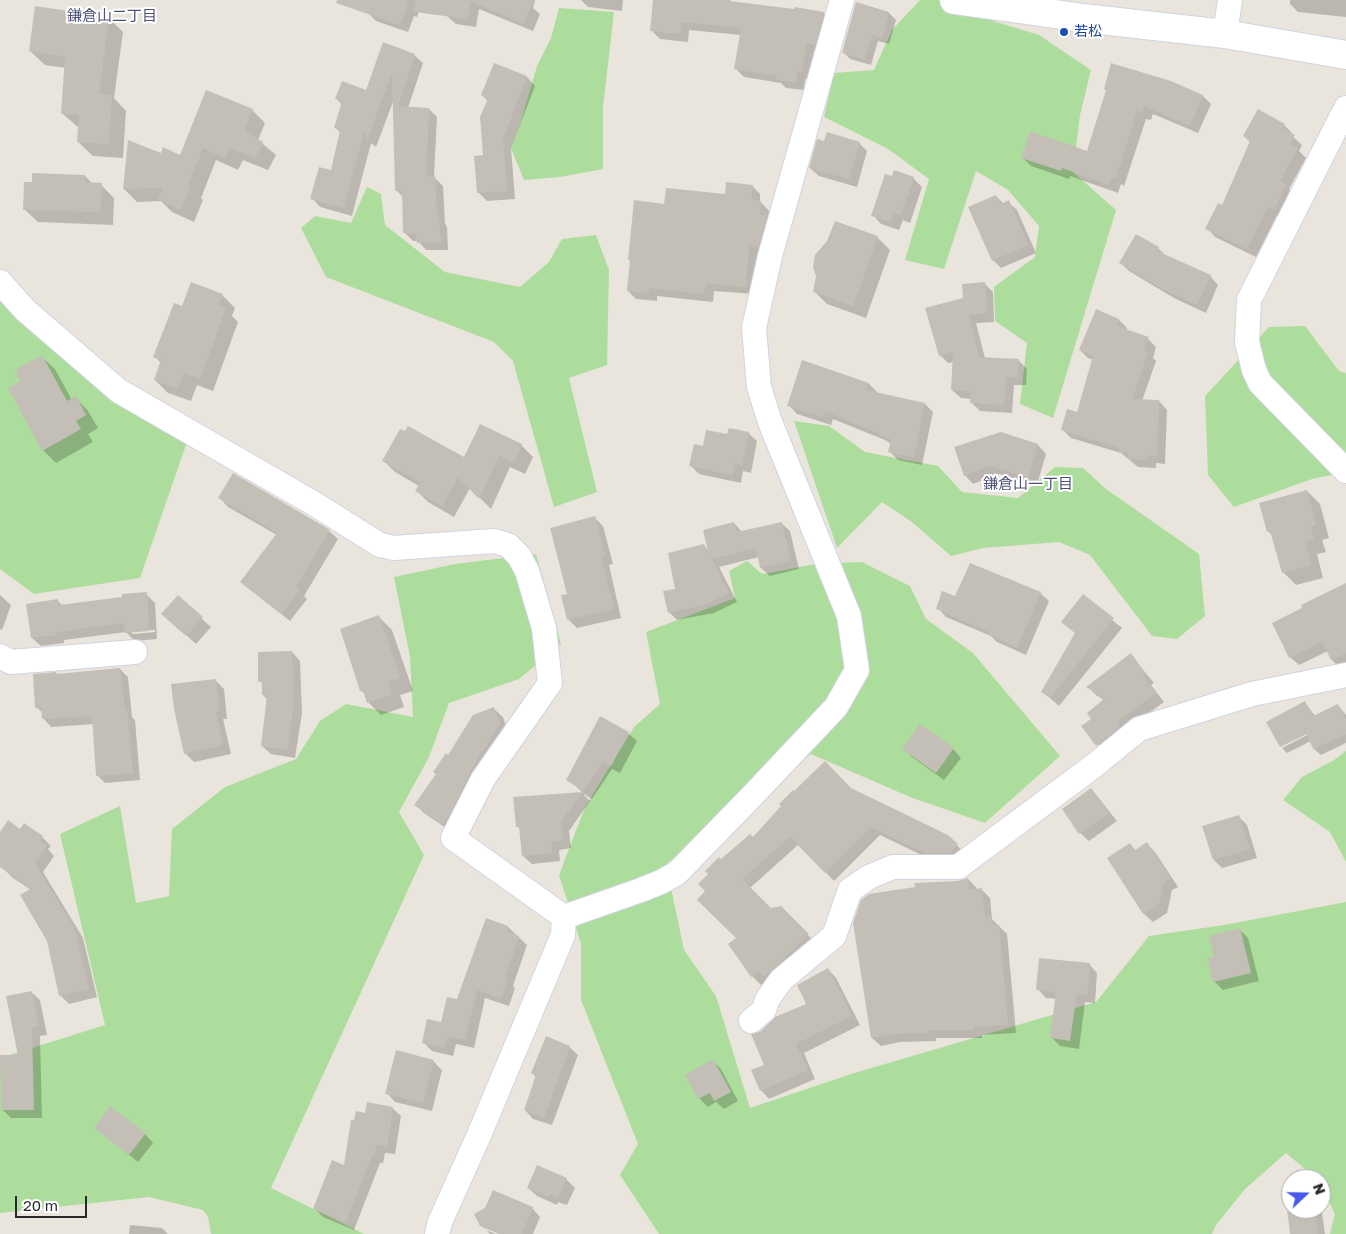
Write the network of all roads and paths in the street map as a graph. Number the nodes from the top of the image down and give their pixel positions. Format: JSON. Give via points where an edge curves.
{"nodes":[{"id":1,"x":842,"y":0,"type":"edge"},
{"id":2,"x":954,"y":0,"type":"edge"},
{"id":3,"x":1230,"y":0,"type":"edge"},
{"id":4,"x":1225,"y":34,"type":"junction"},
{"id":5,"x":1346,"y":55,"type":"edge"},
{"id":6,"x":1346,"y":108,"type":"edge"},
{"id":7,"x":0,"y":282,"type":"edge"},
{"id":8,"x":1346,"y":471,"type":"edge"},
{"id":9,"x":135,"y":652,"type":"dead end"},
{"id":10,"x":0,"y":656,"type":"edge"},
{"id":11,"x":1346,"y":675,"type":"edge"},
{"id":12,"x":564,"y":917,"type":"junction"},
{"id":13,"x":751,"y":1021,"type":"dead end"},
{"id":14,"x":437,"y":1234,"type":"edge"}],
"edges":[{"from":1,"to":12,"type":"street","via":[[770,256],[754,328],[759,387],[770,422],[849,616],[856,670],[836,707],[677,873],[641,890]]},
{"from":2,"to":4,"type":"street"},
{"from":3,"to":4,"type":"street"},
{"from":4,"to":5,"type":"street"},
{"from":6,"to":8,"type":"street","via":[[1249,300],[1246,342],[1260,383]]},
{"from":7,"to":12,"type":"street","via":[[25,310],[120,391],[380,545],[394,548],[494,541],[508,545],[519,556],[528,571],[544,628],[550,683],[483,779],[453,838]]},
{"from":9,"to":10,"type":"street","via":[[11,662]]},
{"from":11,"to":13,"type":"street","via":[[1252,694],[1139,729],[958,867],[893,867],[869,877],[850,890],[834,936],[781,980],[764,1010]]},
{"from":12,"to":14,"type":"street","via":[[564,935]]}]}
